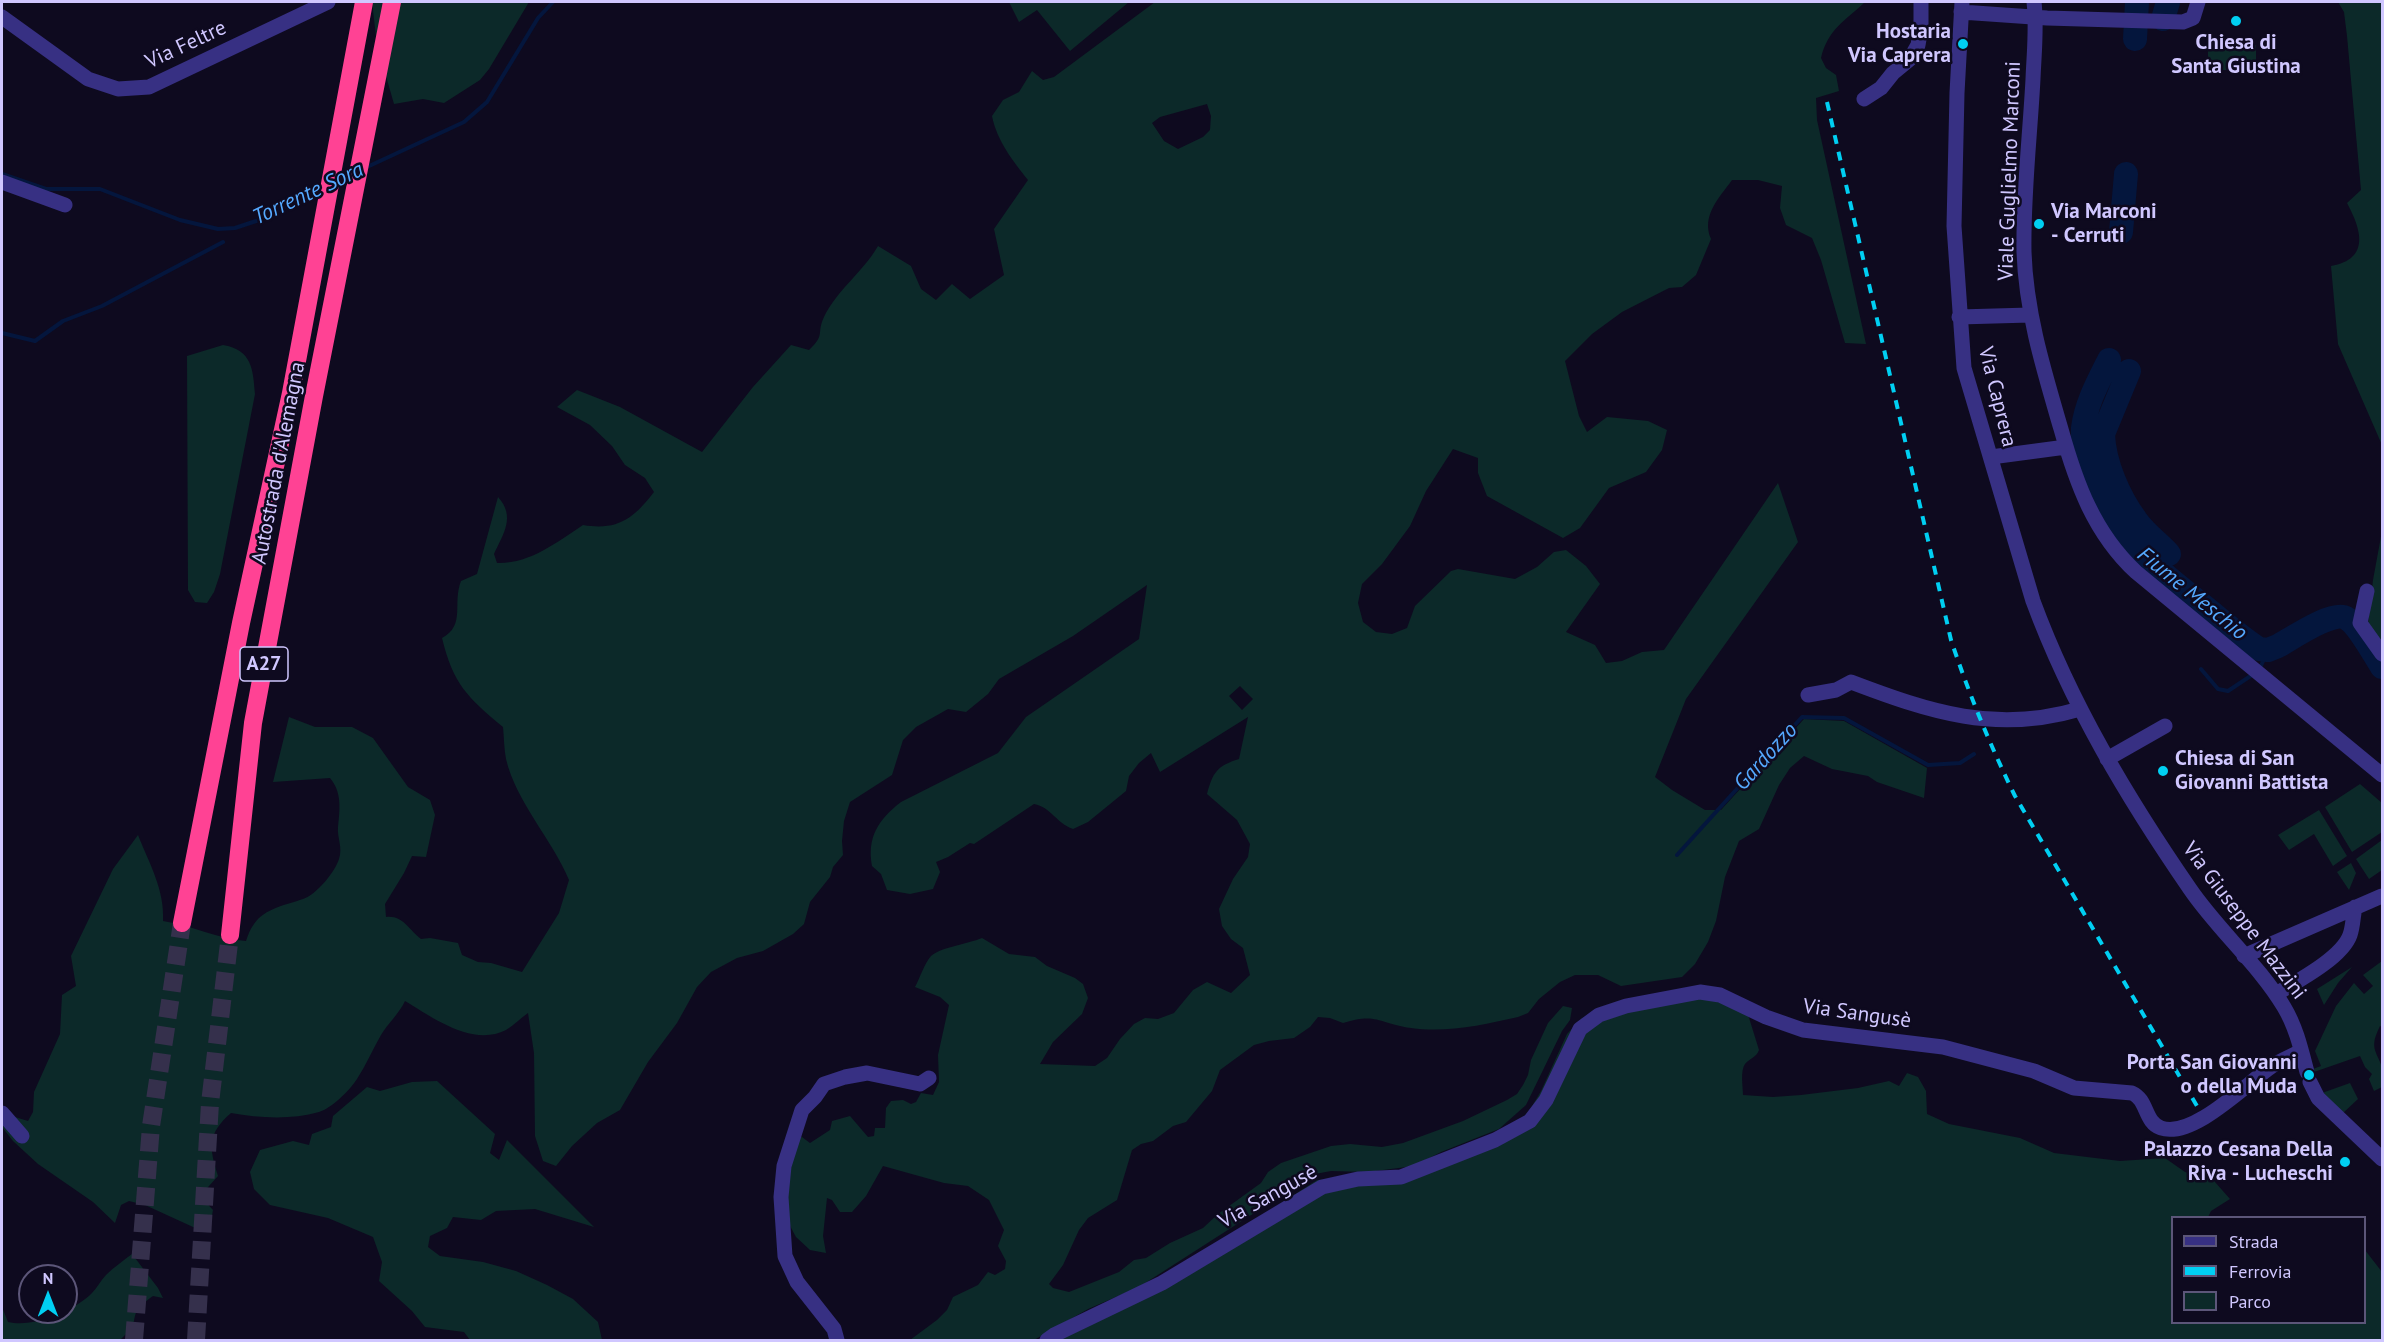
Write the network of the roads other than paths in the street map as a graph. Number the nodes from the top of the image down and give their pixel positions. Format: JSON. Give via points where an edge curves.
{"nodes":[{"id":1,"x":328,"y":2,"type":"edge"},
{"id":2,"x":364,"y":2,"type":"edge"},
{"id":3,"x":392,"y":2,"type":"edge"},
{"id":4,"x":1921,"y":2,"type":"edge"},
{"id":5,"x":2034,"y":2,"type":"edge"},
{"id":6,"x":2198,"y":2,"type":"edge"},
{"id":7,"x":1961,"y":7,"type":"edge"},
{"id":8,"x":2,"y":17,"type":"edge"},
{"id":9,"x":2036,"y":18,"type":"junction"},
{"id":10,"x":1864,"y":99,"type":"dead end"},
{"id":11,"x":2,"y":182,"type":"edge"},
{"id":12,"x":65,"y":205,"type":"dead end"},
{"id":13,"x":2030,"y":315,"type":"junction"},
{"id":14,"x":1959,"y":317,"type":"junction"},
{"id":15,"x":2066,"y":447,"type":"junction"},
{"id":16,"x":1991,"y":457,"type":"junction"},
{"id":17,"x":2367,"y":591,"type":"dead end"},
{"id":18,"x":2382,"y":654,"type":"edge"},
{"id":19,"x":1808,"y":695,"type":"dead end"},
{"id":20,"x":2081,"y":712,"type":"junction"},
{"id":21,"x":2166,"y":726,"type":"dead end"},
{"id":22,"x":2107,"y":759,"type":"junction"},
{"id":23,"x":2382,"y":775,"type":"edge"},
{"id":24,"x":2382,"y":896,"type":"edge"},
{"id":25,"x":2355,"y":907,"type":"junction"},
{"id":26,"x":182,"y":923,"type":"tunnel mouth"},
{"id":27,"x":230,"y":935,"type":"tunnel mouth"},
{"id":28,"x":2244,"y":956,"type":"junction"},
{"id":29,"x":2276,"y":994,"type":"junction"},
{"id":30,"x":2301,"y":1051,"type":"junction"},
{"id":31,"x":929,"y":1078,"type":"dead end"},
{"id":32,"x":2,"y":1113,"type":"edge"},
{"id":33,"x":22,"y":1136,"type":"dead end"},
{"id":34,"x":2382,"y":1159,"type":"edge"},
{"id":35,"x":837,"y":1341,"type":"edge"},
{"id":36,"x":1047,"y":1341,"type":"edge"}],
"edges":[{"from":1,"to":8,"type":"street","name":"Via Feltre","via":[[148,87],[118,89],[88,79]]},
{"from":2,"to":26,"type":"highway","name":"Autostrada d'Alemagna","number":"A27","via":[[291,393]]},
{"from":3,"to":27,"type":"highway","name":"Autostrada d'Alemagna","number":"A27","via":[[254,723]]},
{"from":4,"to":10,"type":"street","via":[[1918,45],[1910,59]]},
{"from":5,"to":9,"type":"street","name":"Viale Guglielmo Marconi"},
{"from":6,"to":9,"type":"street","via":[[2193,18],[2183,21]]},
{"from":7,"to":9,"type":"street"},
{"from":7,"to":14,"type":"street","name":"Via Caprera","via":[[1954,226]]},
{"from":9,"to":13,"type":"street","name":"Viale Guglielmo Marconi","via":[[2024,250]]},
{"from":11,"to":12,"type":"street"},
{"from":13,"to":14,"type":"street"},
{"from":13,"to":15,"type":"street","name":"Viale Guglielmo Marconi"},
{"from":14,"to":16,"type":"street","name":"Via Caprera","via":[[1964,368]]},
{"from":15,"to":16,"type":"street"},
{"from":15,"to":23,"type":"street","name":"Viale Guglielmo Marconi","via":[[2088,507],[2115,551],[2147,583]]},
{"from":16,"to":20,"type":"street","name":"Via Caprera","via":[[2033,601]]},
{"from":17,"to":18,"type":"street","via":[[2360,623]]},
{"from":19,"to":20,"type":"street","via":[[1836,690],[1851,682],[1954,716],[1982,720]]},
{"from":20,"to":22,"type":"street","name":"Via Caprera"},
{"from":21,"to":22,"type":"street"},
{"from":22,"to":28,"type":"street","name":"Via Giuseppe Mazzini","via":[[2191,891]]},
{"from":24,"to":25,"type":"street"},
{"from":25,"to":28,"type":"street"},
{"from":25,"to":29,"type":"street","via":[[2350,935],[2343,946]]},
{"from":28,"to":29,"type":"street","name":"Via Giuseppe Mazzini"},
{"from":29,"to":30,"type":"street","name":"Via Giuseppe Mazzini"},
{"from":30,"to":34,"type":"street","name":"Via Giuseppe Mazzini","via":[[2318,1098]]},
{"from":30,"to":36,"type":"street","name":"Via Sangusè","via":[[2274,1065],[2209,1115],[2167,1129],[2153,1123],[2140,1098],[2132,1093],[2074,1088],[2034,1071],[1943,1047],[1803,1030],[1720,995],[1700,992],[1626,1006],[1599,1015],[1580,1029],[1546,1100],[1530,1121],[1495,1140],[1401,1177],[1358,1179],[1322,1187],[1162,1283]]},
{"from":31,"to":35,"type":"street","via":[[920,1084],[867,1073],[845,1077],[824,1084],[802,1110],[784,1166],[781,1197],[785,1256],[797,1282],[834,1329]]},
{"from":32,"to":33,"type":"street"}]}
